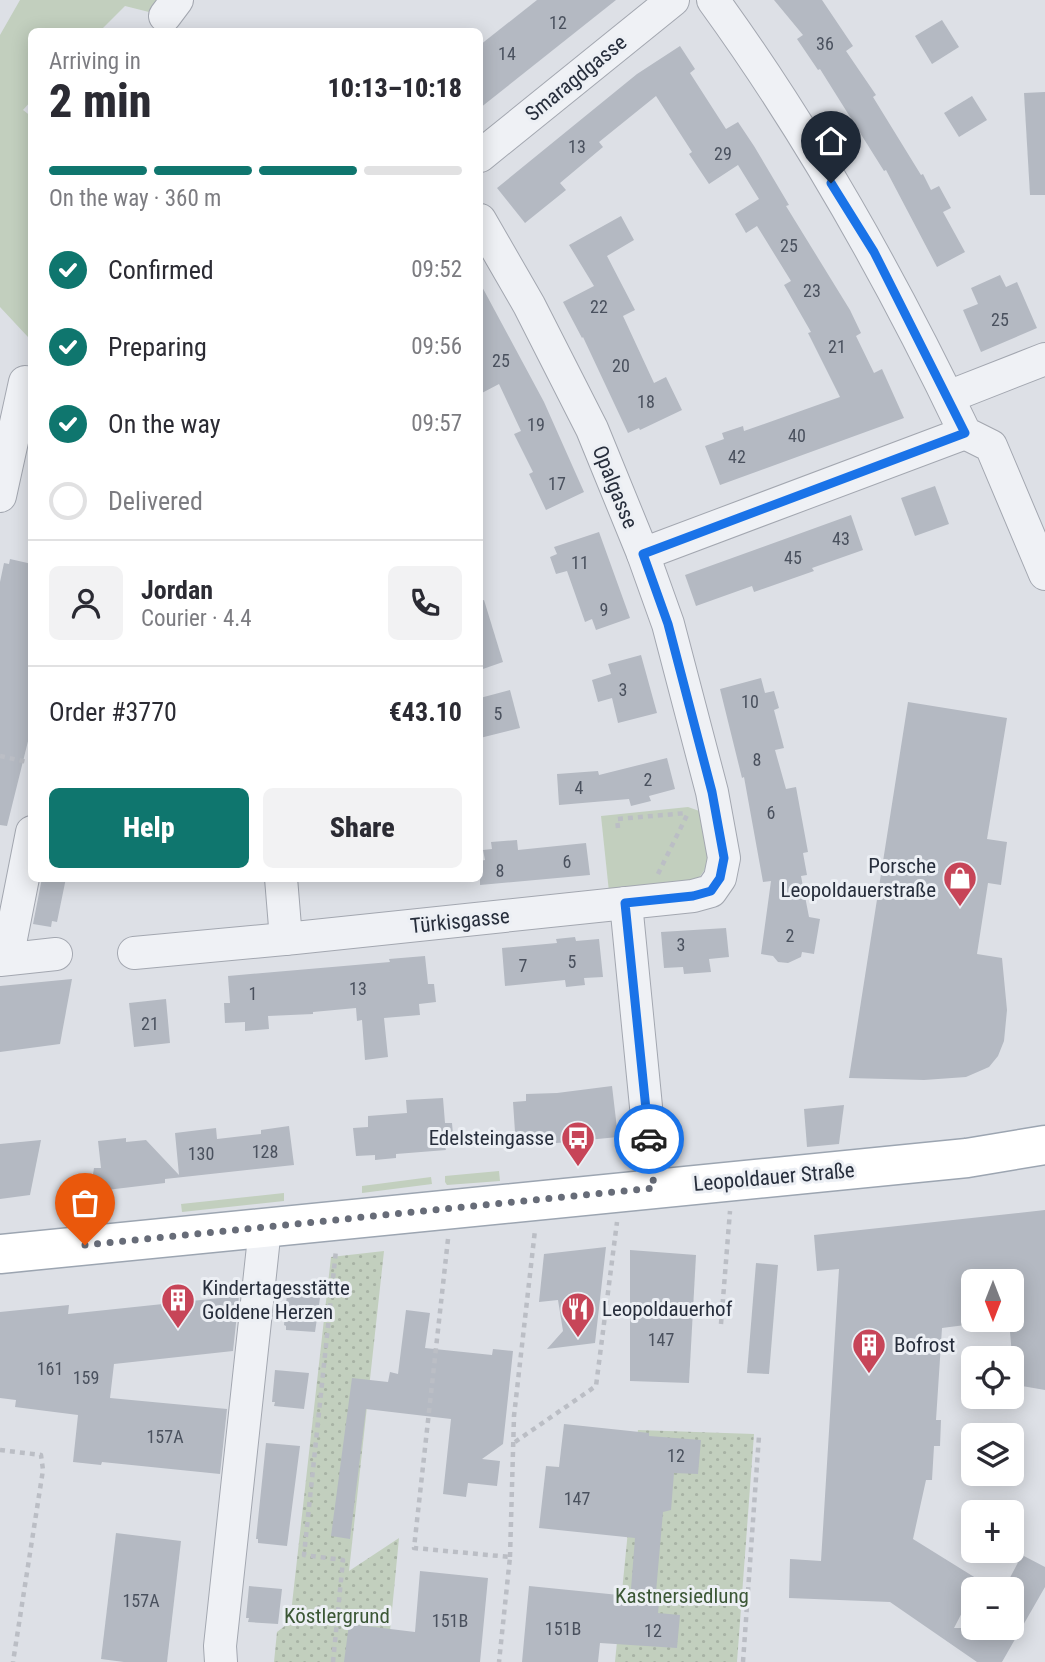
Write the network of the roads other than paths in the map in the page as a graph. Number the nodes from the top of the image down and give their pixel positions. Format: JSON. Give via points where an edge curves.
{"nodes":[{"id":1,"x":673,"y":0,"type":"edge"},
{"id":2,"x":713,"y":0,"type":"edge"},
{"id":3,"x":483,"y":154,"type":"edge"},
{"id":4,"x":483,"y":225,"type":"edge"},
{"id":5,"x":1045,"y":359,"type":"edge"},
{"id":6,"x":25,"y":382,"type":"dead end"},
{"id":7,"x":948,"y":397,"type":"junction"},
{"id":8,"x":24,"y":430,"type":"edge"},
{"id":9,"x":965,"y":433,"type":"junction"},
{"id":10,"x":0,"y":496,"type":"edge"},
{"id":11,"x":643,"y":554,"type":"junction"},
{"id":12,"x":1045,"y":574,"type":"edge"},
{"id":13,"x":28,"y":843,"type":"edge"},
{"id":14,"x":282,"y":882,"type":"edge"},
{"id":15,"x":10,"y":893,"type":"edge"},
{"id":16,"x":625,"y":903,"type":"junction"},
{"id":17,"x":291,"y":939,"type":"junction"},
{"id":18,"x":134,"y":953,"type":"dead end"},
{"id":19,"x":56,"y":954,"type":"dead end"},
{"id":20,"x":4,"y":959,"type":"edge"},
{"id":21,"x":1045,"y":1145,"type":"edge"},
{"id":22,"x":654,"y":1188,"type":"junction"},
{"id":23,"x":265,"y":1228,"type":"junction"},
{"id":24,"x":0,"y":1254,"type":"edge"},
{"id":25,"x":221,"y":1662,"type":"edge"}],
"edges":[{"from":1,"to":3,"type":"street","name":"Smaragdgasse"},
{"from":2,"to":7,"type":"street","via":[[746,45],[874,252]]},
{"from":4,"to":11,"type":"street","name":"Opalgasse","via":[[592,429]]},
{"from":5,"to":7,"type":"street"},
{"from":6,"to":8,"type":"street"},
{"from":7,"to":9,"type":"street"},
{"from":8,"to":10,"type":"street"},
{"from":9,"to":11,"type":"street"},
{"from":9,"to":12,"type":"street","via":[[991,446]]},
{"from":11,"to":16,"type":"street","name":"Opalgasse","via":[[668,624],[712,792],[724,858],[720,878],[711,891]]},
{"from":13,"to":15,"type":"street"},
{"from":14,"to":17,"type":"street"},
{"from":15,"to":20,"type":"street"},
{"from":16,"to":17,"type":"street","name":"Türkisgasse"},
{"from":16,"to":22,"type":"street"},
{"from":17,"to":18,"type":"street","name":"Türkisgasse"},
{"from":19,"to":20,"type":"street"},
{"from":21,"to":22,"type":"main road","name":"Leopoldauer Straße","via":[[967,1158]]},
{"from":22,"to":23,"type":"main road","name":"Leopoldauer Straße"},
{"from":23,"to":24,"type":"main road","name":"Leopoldauer Straße"},
{"from":23,"to":25,"type":"street"}]}
